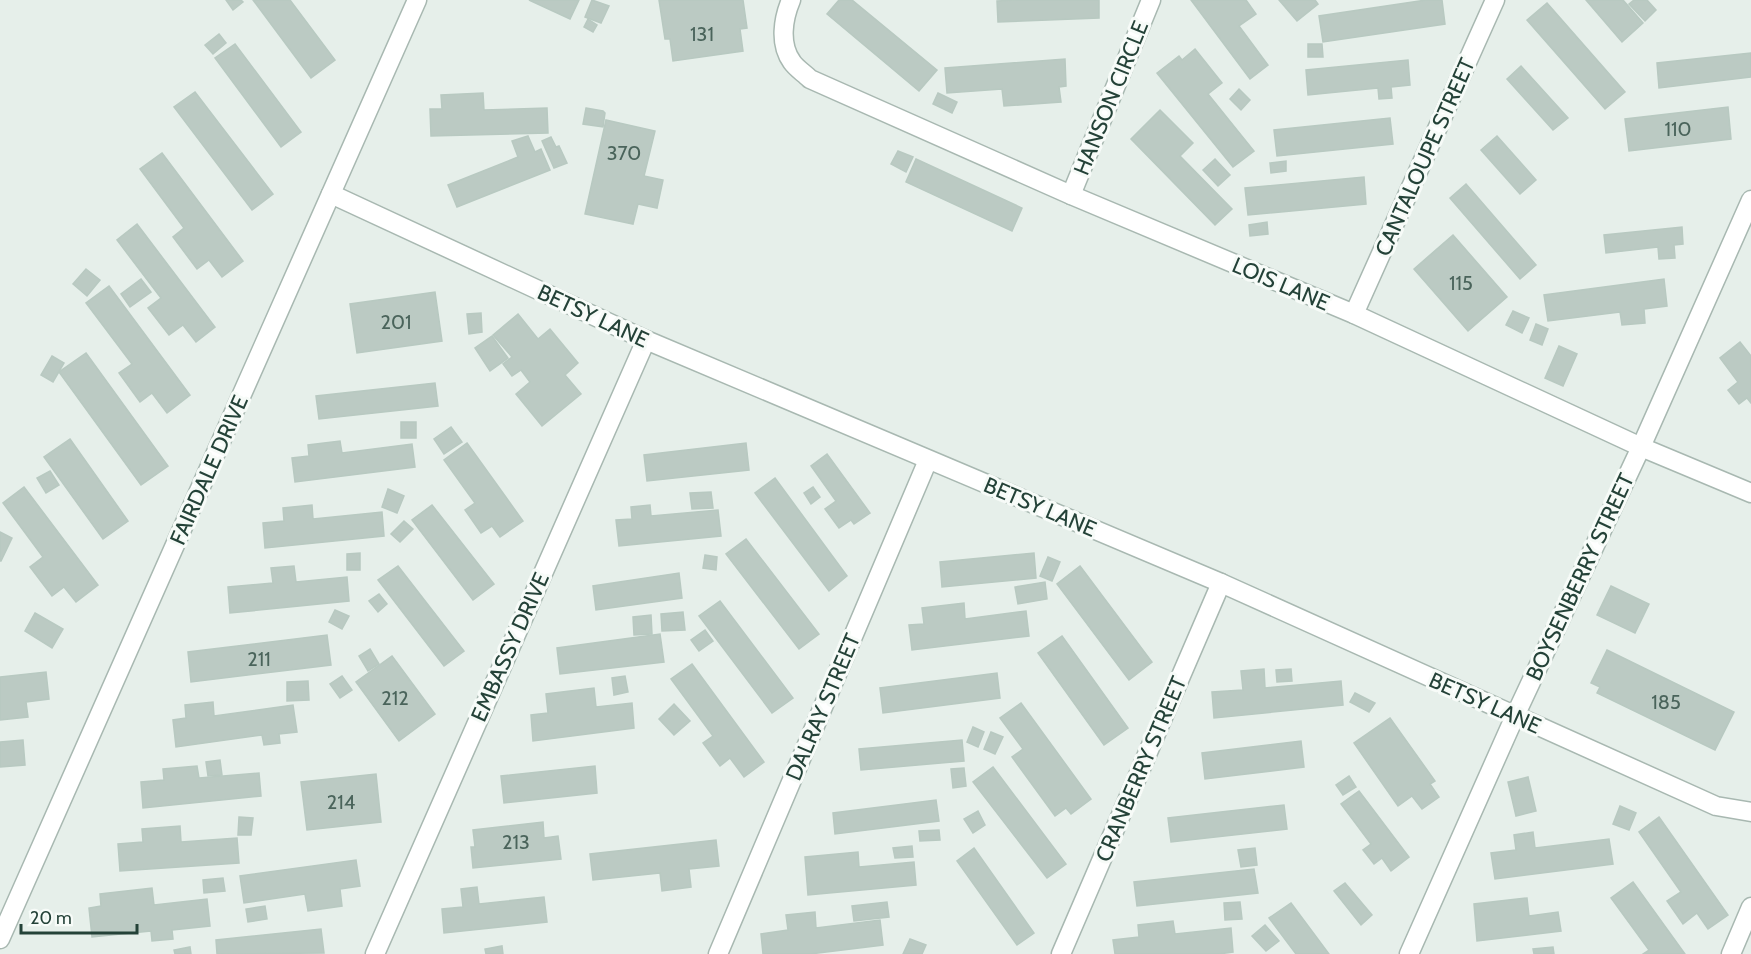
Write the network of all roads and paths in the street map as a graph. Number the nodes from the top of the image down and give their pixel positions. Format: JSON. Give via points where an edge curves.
{"nodes":[{"id":1,"x":417,"y":0,"type":"edge"},
{"id":2,"x":791,"y":0,"type":"edge"},
{"id":3,"x":1151,"y":0,"type":"edge"},
{"id":4,"x":1495,"y":0,"type":"edge"},
{"id":5,"x":331,"y":194,"type":"junction"},
{"id":6,"x":1071,"y":195,"type":"junction"},
{"id":7,"x":1751,"y":200,"type":"edge"},
{"id":8,"x":1354,"y":314,"type":"junction"},
{"id":9,"x":646,"y":340,"type":"junction"},
{"id":10,"x":1641,"y":447,"type":"junction"},
{"id":11,"x":928,"y":460,"type":"junction"},
{"id":12,"x":1751,"y":493,"type":"edge"},
{"id":13,"x":1221,"y":583,"type":"junction"},
{"id":14,"x":1515,"y":716,"type":"junction"},
{"id":15,"x":1751,"y":812,"type":"edge"},
{"id":16,"x":1751,"y":907,"type":"edge"},
{"id":17,"x":0,"y":939,"type":"edge"},
{"id":18,"x":375,"y":954,"type":"edge"},
{"id":19,"x":718,"y":954,"type":"edge"},
{"id":20,"x":1060,"y":954,"type":"edge"},
{"id":21,"x":1409,"y":954,"type":"edge"},
{"id":22,"x":1731,"y":954,"type":"edge"}],
"edges":[{"from":1,"to":5,"type":"street","name":"FAIRDALE DRIVE"},
{"from":2,"to":6,"type":"street","name":"LOIS LANE","via":[[783,41],[793,64],[810,79]]},
{"from":3,"to":6,"type":"street","name":"HANSON CIRCLE"},
{"from":4,"to":8,"type":"street","name":"CANTALOUPE STREET"},
{"from":5,"to":9,"type":"street","name":"BETSY LANE"},
{"from":5,"to":17,"type":"street","name":"FAIRDALE DRIVE"},
{"from":6,"to":8,"type":"street","name":"LOIS LANE"},
{"from":7,"to":10,"type":"street","name":"BOYSENBERRY STREET"},
{"from":8,"to":10,"type":"street","name":"LOIS LANE"},
{"from":9,"to":11,"type":"street","name":"BETSY LANE"},
{"from":9,"to":18,"type":"street","name":"EMBASSY DRIVE"},
{"from":10,"to":12,"type":"street","name":"LOIS LANE"},
{"from":10,"to":14,"type":"street","name":"BOYSENBERRY STREET"},
{"from":11,"to":13,"type":"street","name":"BETSY LANE"},
{"from":11,"to":19,"type":"street","name":"DALRAY STREET"},
{"from":13,"to":14,"type":"street","name":"BETSY LANE"},
{"from":13,"to":20,"type":"street","name":"CRANBERRY STREET"},
{"from":14,"to":15,"type":"street","name":"BETSY LANE","via":[[1716,806]]},
{"from":14,"to":21,"type":"street","name":"BOYSENBERRY STREET"},
{"from":16,"to":22,"type":"street"}]}
